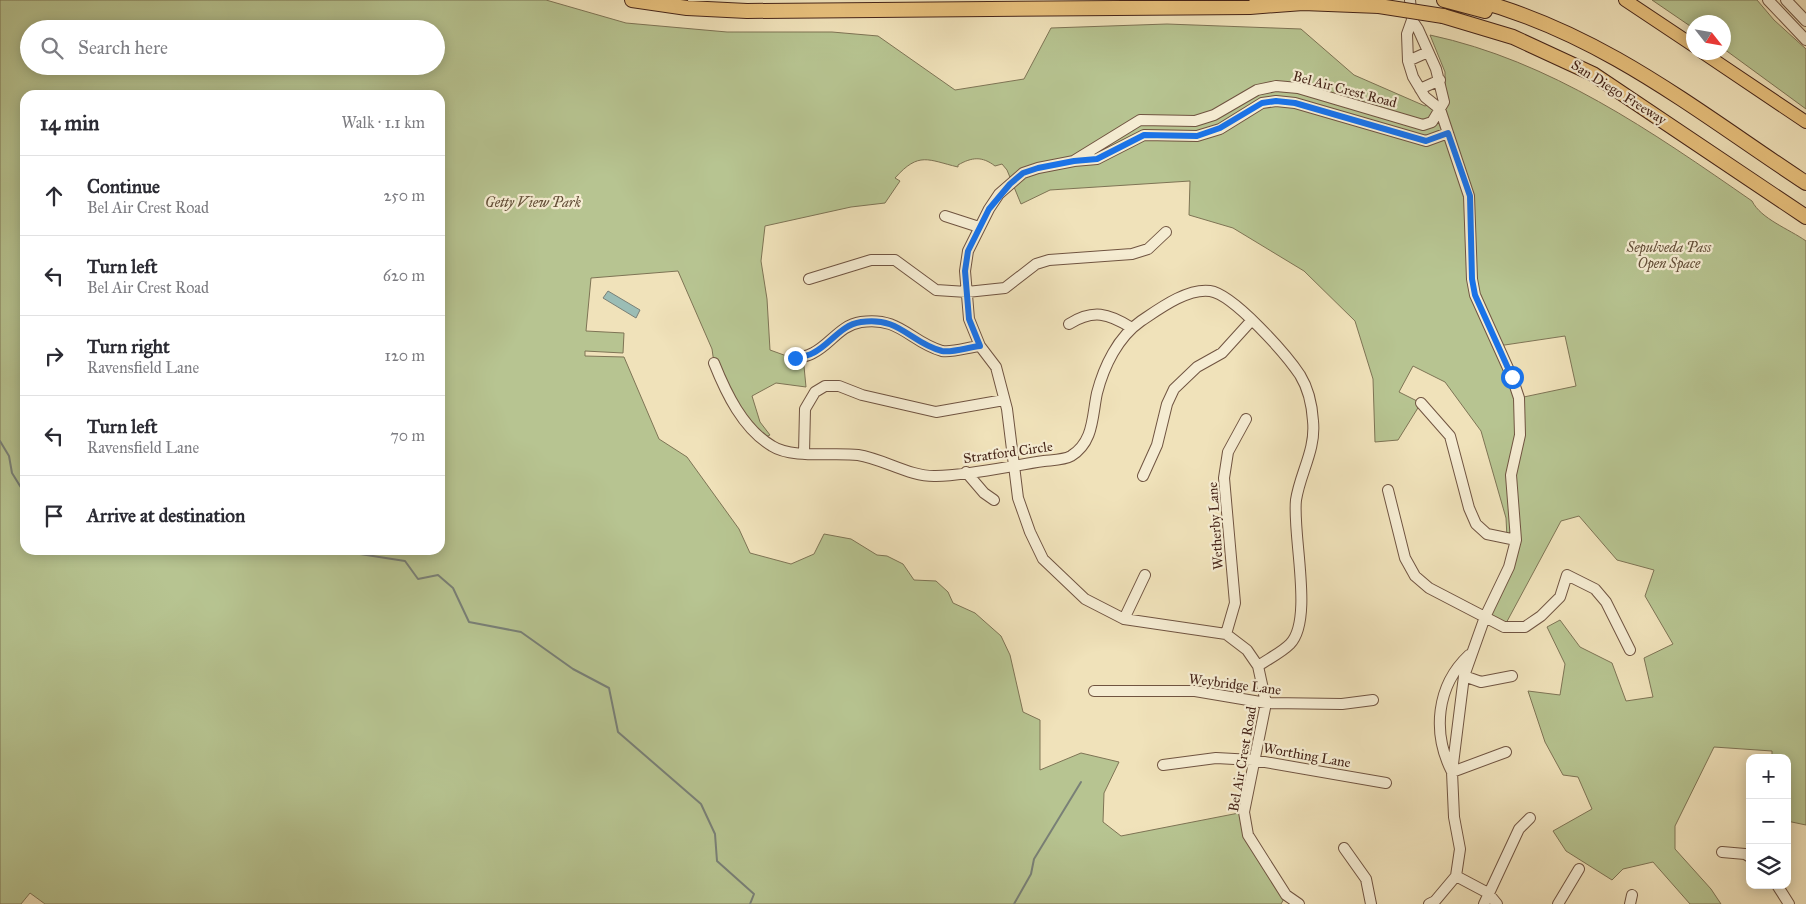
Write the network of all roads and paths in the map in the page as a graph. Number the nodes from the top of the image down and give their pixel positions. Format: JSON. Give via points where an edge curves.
{"nodes":[{"id":1,"x":632,"y":0,"type":"edge"},
{"id":2,"x":1410,"y":0,"type":"edge"},
{"id":3,"x":1444,"y":0,"type":"edge"},
{"id":4,"x":1476,"y":0,"type":"edge"},
{"id":5,"x":1625,"y":0,"type":"edge"},
{"id":6,"x":1768,"y":0,"type":"edge"},
{"id":7,"x":1786,"y":0,"type":"edge"},
{"id":8,"x":1246,"y":3,"type":"edge"},
{"id":9,"x":1412,"y":20,"type":"junction"},
{"id":10,"x":1806,"y":22,"type":"edge"},
{"id":11,"x":1806,"y":40,"type":"edge"},
{"id":12,"x":1686,"y":41,"type":"edge"},
{"id":13,"x":1428,"y":52,"type":"junction"},
{"id":14,"x":1714,"y":60,"type":"edge"},
{"id":15,"x":1408,"y":61,"type":"junction"},
{"id":16,"x":1440,"y":80,"type":"junction"},
{"id":17,"x":1420,"y":88,"type":"junction"},
{"id":18,"x":1440,"y":110,"type":"junction"},
{"id":19,"x":1806,"y":122,"type":"edge"},
{"id":20,"x":1448,"y":133,"type":"junction"},
{"id":21,"x":1767,"y":158,"type":"junction"},
{"id":22,"x":1074,"y":161,"type":"junction"},
{"id":23,"x":1806,"y":183,"type":"edge"},
{"id":24,"x":945,"y":216,"type":"dead end"},
{"id":25,"x":1806,"y":217,"type":"edge"},
{"id":26,"x":979,"y":227,"type":"junction"},
{"id":27,"x":1166,"y":232,"type":"dead end"},
{"id":28,"x":809,"y":279,"type":"dead end"},
{"id":29,"x":967,"y":292,"type":"junction"},
{"id":30,"x":1251,"y":321,"type":"junction"},
{"id":31,"x":1069,"y":324,"type":"dead end"},
{"id":32,"x":1132,"y":328,"type":"junction"},
{"id":33,"x":980,"y":346,"type":"junction"},
{"id":34,"x":795,"y":358,"type":"dead end"},
{"id":35,"x":714,"y":363,"type":"dead end"},
{"id":36,"x":1004,"y":400,"type":"junction"},
{"id":37,"x":1421,"y":403,"type":"dead end"},
{"id":38,"x":1246,"y":419,"type":"dead end"},
{"id":39,"x":804,"y":452,"type":"junction"},
{"id":40,"x":1014,"y":465,"type":"junction"},
{"id":41,"x":966,"y":472,"type":"junction"},
{"id":42,"x":1143,"y":476,"type":"dead end"},
{"id":43,"x":1388,"y":490,"type":"dead end"},
{"id":44,"x":994,"y":500,"type":"dead end"},
{"id":45,"x":1516,"y":540,"type":"junction"},
{"id":46,"x":1145,"y":575,"type":"dead end"},
{"id":47,"x":1485,"y":617,"type":"junction"},
{"id":48,"x":1124,"y":619,"type":"junction"},
{"id":49,"x":1226,"y":634,"type":"junction"},
{"id":50,"x":1630,"y":650,"type":"dead end"},
{"id":51,"x":1473,"y":652,"type":"junction"},
{"id":52,"x":1258,"y":666,"type":"junction"},
{"id":53,"x":1464,"y":676,"type":"junction"},
{"id":54,"x":1512,"y":676,"type":"dead end"},
{"id":55,"x":1094,"y":691,"type":"dead end"},
{"id":56,"x":1372,"y":700,"type":"dead end"},
{"id":57,"x":1266,"y":703,"type":"junction"},
{"id":58,"x":1506,"y":752,"type":"dead end"},
{"id":59,"x":1253,"y":760,"type":"junction"},
{"id":60,"x":1163,"y":765,"type":"dead end"},
{"id":61,"x":1452,"y":772,"type":"junction"},
{"id":62,"x":1386,"y":783,"type":"dead end"},
{"id":63,"x":1530,"y":818,"type":"dead end"},
{"id":64,"x":1344,"y":848,"type":"dead end"},
{"id":65,"x":1722,"y":852,"type":"dead end"},
{"id":66,"x":1746,"y":855,"type":"edge"},
{"id":67,"x":1579,"y":869,"type":"dead end"},
{"id":68,"x":1456,"y":876,"type":"junction"},
{"id":69,"x":1780,"y":889,"type":"edge"},
{"id":70,"x":1488,"y":893,"type":"junction"},
{"id":71,"x":1299,"y":904,"type":"edge"},
{"id":72,"x":1370,"y":904,"type":"edge"},
{"id":73,"x":1429,"y":904,"type":"edge"},
{"id":74,"x":1484,"y":904,"type":"edge"},
{"id":75,"x":1497,"y":904,"type":"edge"},
{"id":76,"x":1558,"y":904,"type":"edge"},
{"id":77,"x":1789,"y":904,"type":"edge"}],
"edges":[{"from":1,"to":8,"type":"highway","name":"San Diego Freeway","via":[[718,11]]},
{"from":2,"to":9,"type":"street"},
{"from":3,"to":21,"type":"highway","via":[[1497,14],[1571,42],[1633,76],[1752,157]]},
{"from":4,"to":21,"type":"highway","name":"San Diego Freeway","via":[[1534,18],[1601,49],[1665,88]]},
{"from":5,"to":12,"type":"main road"},
{"from":6,"to":11,"type":"street"},
{"from":7,"to":10,"type":"street"},
{"from":8,"to":25,"type":"highway","name":"San Diego Freeway","bridge":true,"via":[[1379,6],[1443,16],[1513,37],[1619,89]]},
{"from":9,"to":13,"type":"street"},
{"from":9,"to":15,"type":"street","via":[[1406,46]]},
{"from":13,"to":15,"type":"street"},
{"from":13,"to":16,"type":"street"},
{"from":14,"to":19,"type":"main road"},
{"from":15,"to":17,"type":"street"},
{"from":16,"to":17,"type":"street"},
{"from":16,"to":18,"type":"street","via":[[1444,102]]},
{"from":17,"to":18,"type":"street"},
{"from":18,"to":20,"type":"street"},
{"from":18,"to":22,"type":"street","name":"Bel Air Crest Road","via":[[1432,122],[1423,125],[1298,88],[1276,86],[1256,90],[1214,115],[1195,122],[1140,120]]},
{"from":20,"to":22,"type":"street","name":"Bel Air Crest Road","via":[[1426,141],[1295,103],[1276,101],[1262,103],[1220,128],[1197,136],[1144,135],[1097,159]]},
{"from":20,"to":45,"type":"street","via":[[1470,196],[1475,295],[1519,398],[1520,435],[1511,475]]},
{"from":21,"to":23,"type":"highway","name":"San Diego Freeway"},
{"from":22,"to":26,"type":"street","name":"Bel Air Crest Road","via":[[1023,173],[999,194]]},
{"from":24,"to":26,"type":"street"},
{"from":26,"to":29,"type":"street","name":"Bel Air Crest Road","via":[[968,251],[965,271]]},
{"from":27,"to":29,"type":"street","via":[[1148,250],[1049,260],[1036,264],[1005,288]]},
{"from":28,"to":29,"type":"street","via":[[871,260],[895,260],[936,290]]},
{"from":29,"to":33,"type":"street","name":"Bel Air Crest Road","via":[[969,319]]},
{"from":30,"to":32,"type":"street","name":"Stratford Circle","via":[[1223,295],[1208,290],[1190,293]]},
{"from":30,"to":42,"type":"street","via":[[1222,352],[1197,367],[1174,389]]},
{"from":30,"to":52,"type":"street","name":"Stratford Circle","via":[[1280,348],[1301,376],[1314,423],[1312,450],[1299,485],[1296,504],[1299,626],[1291,643]]},
{"from":31,"to":32,"type":"street","via":[[1081,317],[1101,314],[1113,316]]},
{"from":32,"to":40,"type":"street","name":"Stratford Circle","via":[[1111,355],[1086,441],[1070,457]]},
{"from":33,"to":34,"type":"street","via":[[944,351],[894,324],[859,322],[841,330],[814,353]]},
{"from":33,"to":36,"type":"street","name":"Bel Air Crest Road","via":[[996,368]]},
{"from":35,"to":39,"type":"street","name":"Stratford Circle","via":[[723,387],[748,426],[761,439],[775,448]]},
{"from":36,"to":39,"type":"street","via":[[936,412],[832,385],[825,386],[814,392],[805,408]]},
{"from":36,"to":40,"type":"street","name":"Bel Air Crest Road"},
{"from":37,"to":45,"type":"street","via":[[1450,436],[1476,524],[1487,534]]},
{"from":38,"to":49,"type":"street","name":"Wetherby Lane","via":[[1228,452],[1224,478],[1235,603]]},
{"from":39,"to":41,"type":"street","name":"Stratford Circle","via":[[865,456],[934,476]]},
{"from":40,"to":41,"type":"street","name":"Stratford Circle"},
{"from":40,"to":48,"type":"street","name":"Bel Air Crest Road","via":[[1018,498],[1043,559],[1084,599]]},
{"from":41,"to":44,"type":"street"},
{"from":43,"to":47,"type":"street","via":[[1405,558],[1415,576],[1429,588]]},
{"from":45,"to":47,"type":"street","via":[[1509,567]]},
{"from":46,"to":48,"type":"street"},
{"from":47,"to":50,"type":"street","via":[[1504,627],[1525,627],[1560,597],[1567,574],[1594,589],[1606,602]]},
{"from":47,"to":51,"type":"street"},
{"from":48,"to":49,"type":"street","name":"Bel Air Crest Road"},
{"from":49,"to":52,"type":"street","name":"Bel Air Crest Road","via":[[1247,650]]},
{"from":51,"to":53,"type":"street"},
{"from":51,"to":61,"type":"street","via":[[1452,677],[1440,708],[1440,742]]},
{"from":52,"to":57,"type":"street","name":"Bel Air Crest Road"},
{"from":53,"to":54,"type":"street","via":[[1481,682]]},
{"from":53,"to":61,"type":"street"},
{"from":55,"to":57,"type":"street","name":"Weybridge Lane","via":[[1195,691]]},
{"from":56,"to":57,"type":"street","name":"Weybridge Lane","via":[[1342,704]]},
{"from":57,"to":59,"type":"street","name":"Bel Air Crest Road"},
{"from":58,"to":61,"type":"street"},
{"from":59,"to":60,"type":"street","name":"Worthing Lane","via":[[1216,758]]},
{"from":59,"to":62,"type":"street","name":"Worthing Lane"},
{"from":59,"to":71,"type":"street","name":"Bel Air Crest Road","via":[[1244,812],[1248,835],[1286,895]]},
{"from":61,"to":68,"type":"street","via":[[1454,817],[1460,849]]},
{"from":63,"to":70,"type":"street","via":[[1519,828]]},
{"from":64,"to":72,"type":"street","via":[[1366,879]]},
{"from":65,"to":66,"type":"street"},
{"from":67,"to":76,"type":"street"},
{"from":68,"to":70,"type":"street"},
{"from":68,"to":73,"type":"street"},
{"from":69,"to":77,"type":"street"},
{"from":70,"to":74,"type":"street"},
{"from":70,"to":75,"type":"street"}]}
